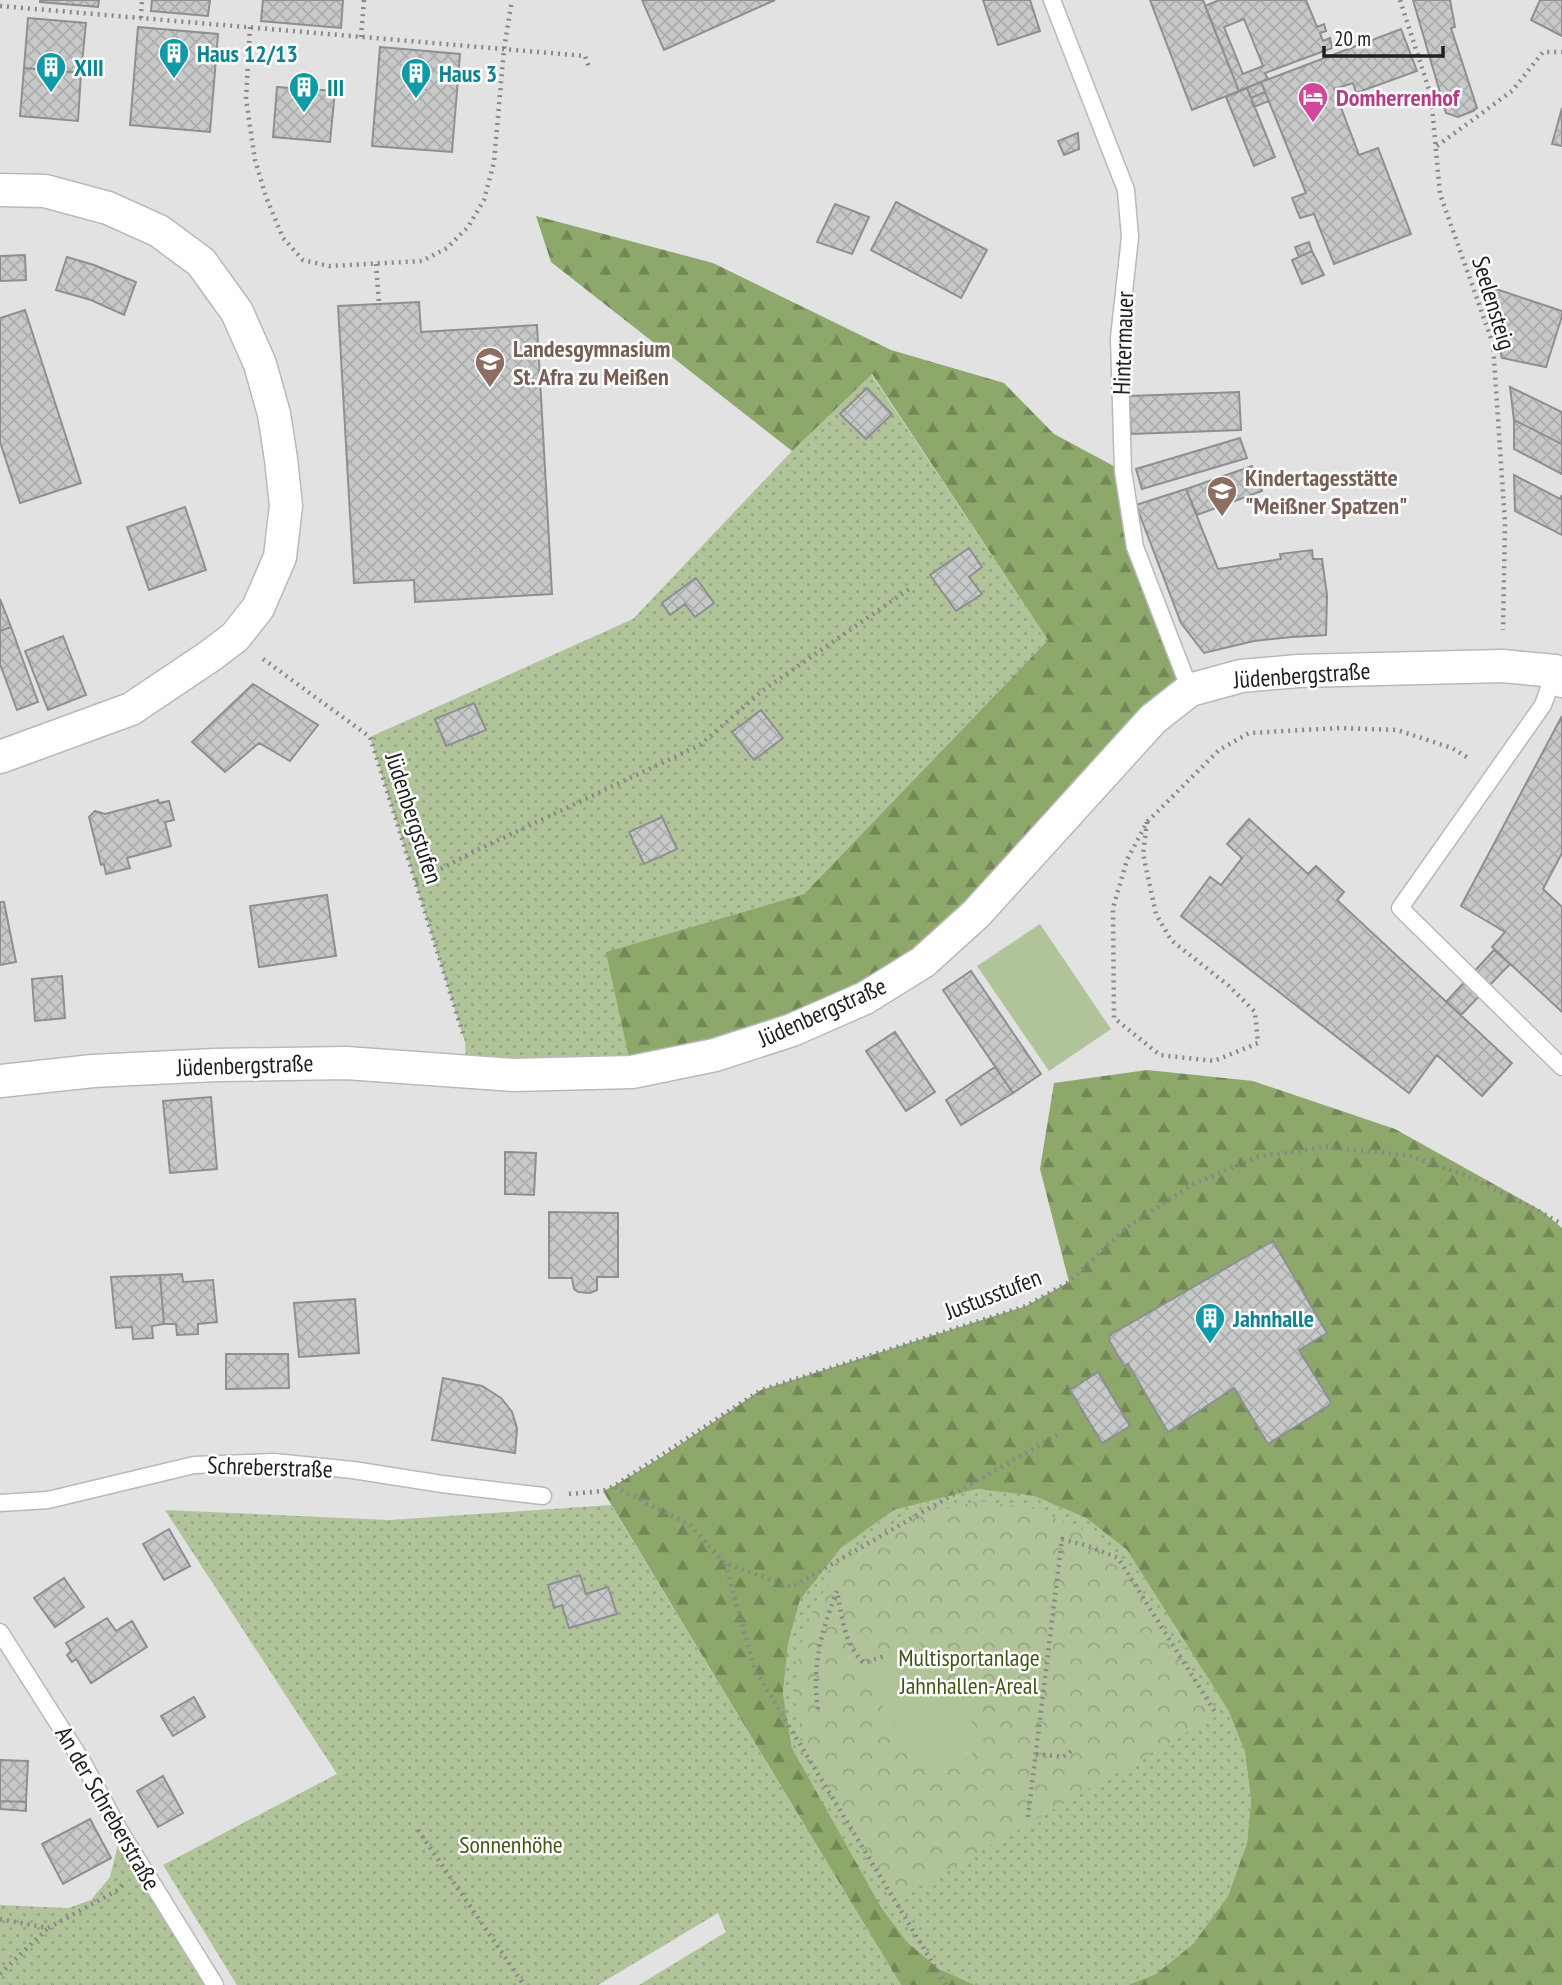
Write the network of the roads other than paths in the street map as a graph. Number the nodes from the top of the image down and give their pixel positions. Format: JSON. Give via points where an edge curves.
{"nodes":[{"id":1,"x":1052,"y":0,"type":"edge"},
{"id":2,"x":0,"y":190,"type":"edge"},
{"id":3,"x":1560,"y":669,"type":"edge"},
{"id":4,"x":1190,"y":690,"type":"junction"},
{"id":5,"x":0,"y":757,"type":"edge"},
{"id":6,"x":1562,"y":1067,"type":"edge"},
{"id":7,"x":0,"y":1081,"type":"edge"},
{"id":8,"x":543,"y":1496,"type":"road end"},
{"id":9,"x":0,"y":1503,"type":"edge"},
{"id":10,"x":0,"y":1632,"type":"edge"},
{"id":11,"x":215,"y":1985,"type":"edge"}],
"edges":[{"from":1,"to":4,"type":"lane","name":"Hintermauer","via":[[1126,190],[1130,237],[1119,338],[1123,471],[1135,547]]},
{"from":2,"to":5,"type":"street","via":[[45,191],[108,208],[159,231],[201,262],[237,312],[260,364],[274,414],[286,506],[280,557],[258,608],[234,637],[131,709]]},
{"from":3,"to":4,"type":"street","name":"Jüdenbergstraße","via":[[1298,671],[1241,676]]},
{"from":3,"to":6,"type":"lane","via":[[1543,705],[1400,908]]},
{"from":4,"to":7,"type":"street","name":"Jüdenbergstraße","via":[[1153,719],[976,914],[923,962],[865,998],[792,1030],[715,1055],[632,1072],[513,1075],[346,1063],[93,1071]]},
{"from":8,"to":9,"type":"lane","name":"Schreberstraße","via":[[274,1462],[194,1465],[48,1500]]},
{"from":10,"to":11,"type":"lane","name":"An der Schreberstraße"}]}
